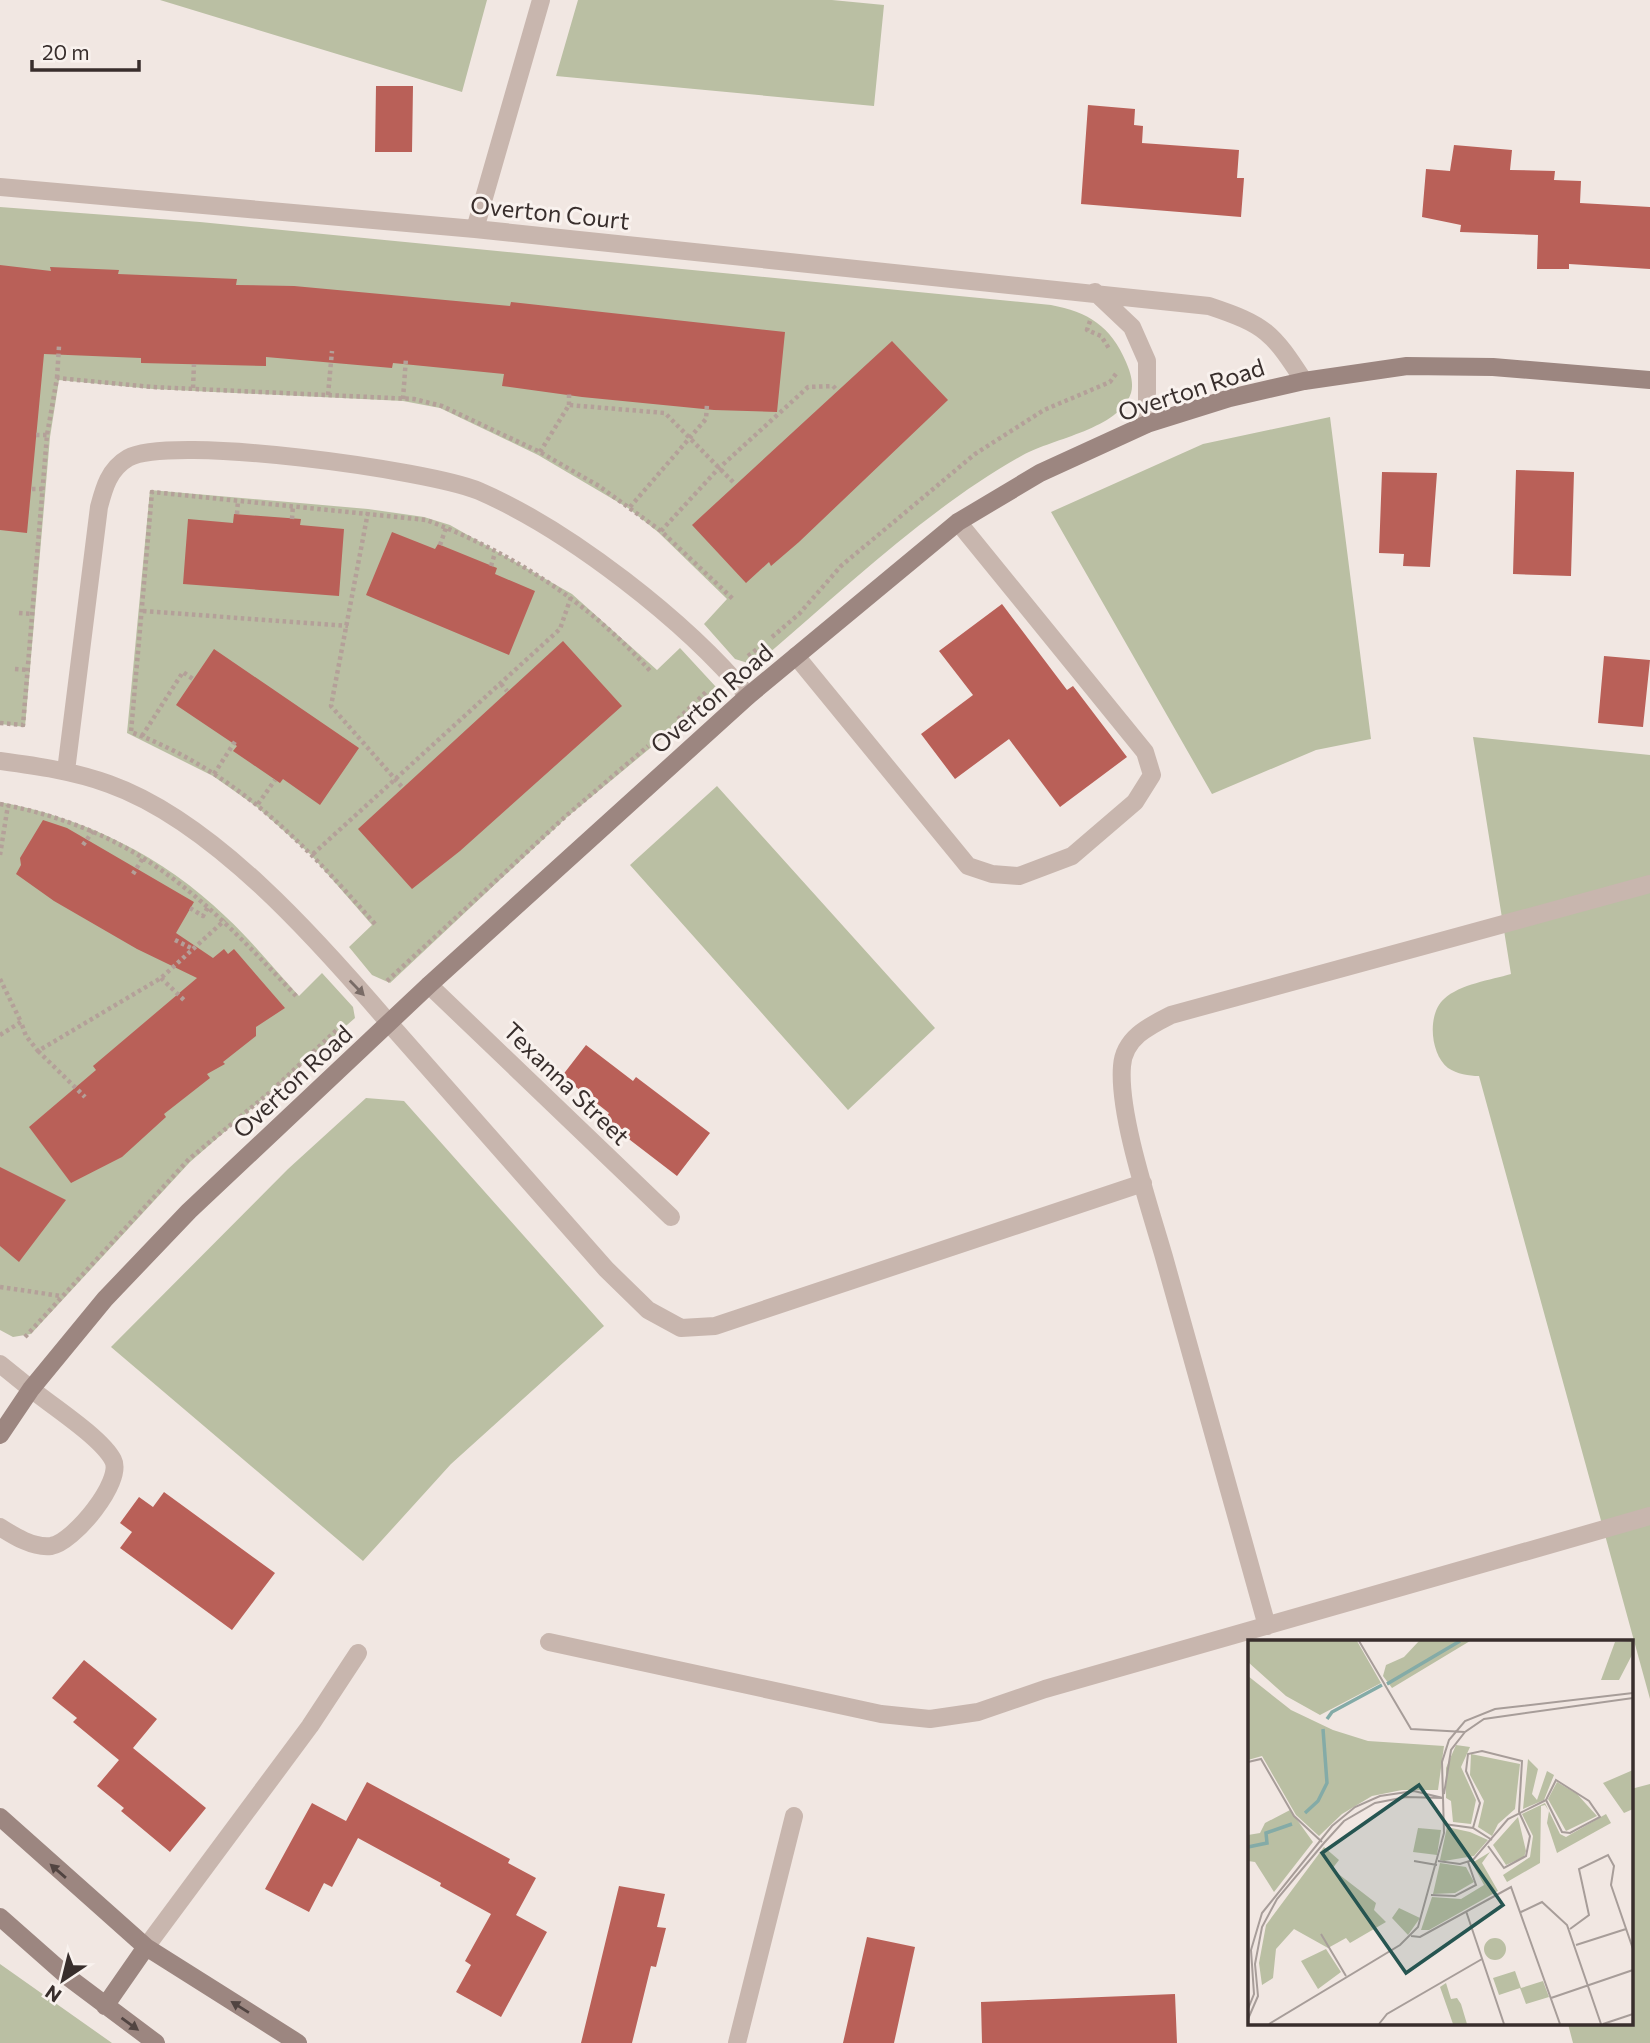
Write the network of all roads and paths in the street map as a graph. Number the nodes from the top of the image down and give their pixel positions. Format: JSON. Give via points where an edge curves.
{"nodes":[{"id":1,"x":541,"y":0,"type":"edge"},
{"id":2,"x":0,"y":187,"type":"edge"},
{"id":3,"x":475,"y":229,"type":"junction"},
{"id":4,"x":1095,"y":292,"type":"junction"},
{"id":5,"x":1091,"y":317,"type":"dead end"},
{"id":6,"x":59,"y":346,"type":"dead end"},
{"id":7,"x":332,"y":351,"type":"dead end"},
{"id":8,"x":406,"y":358,"type":"dead end"},
{"id":9,"x":1115,"y":358,"type":"dead end"},
{"id":10,"x":194,"y":364,"type":"dead end"},
{"id":11,"x":1118,"y":368,"type":"dead end"},
{"id":12,"x":57,"y":378,"type":"dead end"},
{"id":13,"x":1650,"y":380,"type":"edge"},
{"id":14,"x":1304,"y":381,"type":"junction"},
{"id":15,"x":193,"y":388,"type":"dead end"},
{"id":16,"x":837,"y":390,"type":"dead end"},
{"id":17,"x":569,"y":391,"type":"dead end"},
{"id":18,"x":328,"y":395,"type":"dead end"},
{"id":19,"x":403,"y":399,"type":"dead end"},
{"id":20,"x":707,"y":404,"type":"dead end"},
{"id":21,"x":569,"y":405,"type":"junction"},
{"id":22,"x":1147,"y":424,"type":"junction"},
{"id":23,"x":36,"y":435,"type":"dead end"},
{"id":24,"x":47,"y":435,"type":"dead end"},
{"id":25,"x":688,"y":438,"type":"junction"},
{"id":26,"x":540,"y":452,"type":"dead end"},
{"id":27,"x":718,"y":469,"type":"junction"},
{"id":28,"x":735,"y":484,"type":"dead end"},
{"id":29,"x":32,"y":489,"type":"dead end"},
{"id":30,"x":43,"y":489,"type":"dead end"},
{"id":31,"x":238,"y":499,"type":"junction"},
{"id":32,"x":293,"y":505,"type":"junction"},
{"id":33,"x":631,"y":507,"type":"dead end"},
{"id":34,"x":368,"y":512,"type":"junction"},
{"id":35,"x":237,"y":514,"type":"dead end"},
{"id":36,"x":292,"y":519,"type":"dead end"},
{"id":37,"x":958,"y":522,"type":"junction"},
{"id":38,"x":446,"y":528,"type":"junction"},
{"id":39,"x":661,"y":531,"type":"dead end"},
{"id":40,"x":440,"y":545,"type":"dead end"},
{"id":41,"x":495,"y":553,"type":"junction"},
{"id":42,"x":491,"y":566,"type":"dead end"},
{"id":43,"x":570,"y":597,"type":"junction"},
{"id":44,"x":143,"y":611,"type":"junction"},
{"id":45,"x":19,"y":613,"type":"dead end"},
{"id":46,"x":33,"y":614,"type":"dead end"},
{"id":47,"x":348,"y":626,"type":"junction"},
{"id":48,"x":748,"y":656,"type":"dead end"},
{"id":49,"x":796,"y":656,"type":"junction"},
{"id":50,"x":15,"y":669,"type":"dead end"},
{"id":51,"x":30,"y":670,"type":"dead end"},
{"id":52,"x":652,"y":673,"type":"dead end"},
{"id":53,"x":193,"y":679,"type":"dead end"},
{"id":54,"x":501,"y":684,"type":"junction"},
{"id":55,"x":713,"y":686,"type":"dead end"},
{"id":56,"x":508,"y":691,"type":"dead end"},
{"id":57,"x":748,"y":696,"type":"junction"},
{"id":58,"x":676,"y":721,"type":"dead end"},
{"id":59,"x":142,"y":736,"type":"junction"},
{"id":60,"x":657,"y":738,"type":"dead end"},
{"id":61,"x":236,"y":740,"type":"dead end"},
{"id":62,"x":0,"y":761,"type":"edge"},
{"id":63,"x":66,"y":771,"type":"junction"},
{"id":64,"x":214,"y":774,"type":"junction"},
{"id":65,"x":397,"y":779,"type":"junction"},
{"id":66,"x":275,"y":780,"type":"dead end"},
{"id":67,"x":402,"y":787,"type":"dead end"},
{"id":68,"x":0,"y":804,"type":"edge"},
{"id":69,"x":258,"y":804,"type":"junction"},
{"id":70,"x":8,"y":806,"type":"junction"},
{"id":71,"x":93,"y":831,"type":"junction"},
{"id":72,"x":83,"y":845,"type":"dead end"},
{"id":73,"x":313,"y":854,"type":"junction"},
{"id":74,"x":0,"y":855,"type":"edge"},
{"id":75,"x":143,"y":858,"type":"junction"},
{"id":76,"x":132,"y":874,"type":"dead end"},
{"id":77,"x":1650,"y":884,"type":"edge"},
{"id":78,"x":209,"y":905,"type":"junction"},
{"id":79,"x":190,"y":908,"type":"dead end"},
{"id":80,"x":225,"y":920,"type":"junction"},
{"id":81,"x":375,"y":924,"type":"dead end"},
{"id":82,"x":176,"y":940,"type":"dead end"},
{"id":83,"x":192,"y":949,"type":"junction"},
{"id":84,"x":161,"y":978,"type":"junction"},
{"id":85,"x":0,"y":979,"type":"edge"},
{"id":86,"x":386,"y":982,"type":"dead end"},
{"id":87,"x":429,"y":985,"type":"junction"},
{"id":88,"x":296,"y":996,"type":"dead end"},
{"id":89,"x":186,"y":1002,"type":"dead end"},
{"id":90,"x":21,"y":1022,"type":"junction"},
{"id":91,"x":389,"y":1023,"type":"junction"},
{"id":92,"x":344,"y":1024,"type":"dead end"},
{"id":93,"x":0,"y":1035,"type":"edge"},
{"id":94,"x":38,"y":1051,"type":"junction"},
{"id":95,"x":85,"y":1097,"type":"dead end"},
{"id":96,"x":1143,"y":1183,"type":"junction"},
{"id":97,"x":671,"y":1217,"type":"dead end"},
{"id":98,"x":0,"y":1287,"type":"edge"},
{"id":99,"x":62,"y":1296,"type":"junction"},
{"id":100,"x":25,"y":1337,"type":"dead end"},
{"id":101,"x":0,"y":1364,"type":"edge"},
{"id":102,"x":31,"y":1389,"type":"junction"},
{"id":103,"x":0,"y":1435,"type":"edge"},
{"id":104,"x":1650,"y":1516,"type":"edge"},
{"id":105,"x":0,"y":1528,"type":"edge"},
{"id":106,"x":1267,"y":1626,"type":"junction"},
{"id":107,"x":549,"y":1642,"type":"dead end"},
{"id":108,"x":358,"y":1653,"type":"dead end"},
{"id":109,"x":794,"y":1816,"type":"dead end"},
{"id":110,"x":0,"y":1817,"type":"edge"},
{"id":111,"x":0,"y":1917,"type":"edge"},
{"id":112,"x":146,"y":1947,"type":"junction"},
{"id":113,"x":105,"y":2006,"type":"junction"},
{"id":114,"x":156,"y":2043,"type":"edge"},
{"id":115,"x":298,"y":2043,"type":"edge"},
{"id":116,"x":737,"y":2043,"type":"edge"}],
"edges":[{"from":1,"to":3,"type":"street"},
{"from":2,"to":3,"type":"street","name":"Overton Court"},
{"from":3,"to":4,"type":"street","name":"Overton Court"},
{"from":4,"to":14,"type":"street","name":"Overton Court","via":[[1209,306],[1244,317],[1275,337]]},
{"from":4,"to":22,"type":"street","via":[[1132,327],[1147,362]]},
{"from":5,"to":9,"type":"path","via":[[1087,330],[1101,336]]},
{"from":6,"to":12,"type":"path"},
{"from":7,"to":18,"type":"path"},
{"from":8,"to":19,"type":"path"},
{"from":10,"to":15,"type":"path"},
{"from":11,"to":48,"type":"path","via":[[1110,382],[1016,425],[964,463],[841,566],[799,614]]},
{"from":13,"to":14,"type":"street","name":"Overton Road","via":[[1493,366],[1408,366]]},
{"from":14,"to":22,"type":"street","name":"Overton Road"},
{"from":16,"to":27,"type":"path","via":[[810,386]]},
{"from":17,"to":21,"type":"path"},
{"from":20,"to":25,"type":"path","via":[[706,419]]},
{"from":21,"to":25,"type":"path","via":[[665,413]]},
{"from":21,"to":26,"type":"path"},
{"from":22,"to":37,"type":"street","name":"Overton Road","via":[[1040,472]]},
{"from":23,"to":24,"type":"path"},
{"from":25,"to":27,"type":"path"},
{"from":25,"to":33,"type":"path"},
{"from":27,"to":28,"type":"path"},
{"from":27,"to":39,"type":"path"},
{"from":29,"to":30,"type":"path"},
{"from":31,"to":32,"type":"path"},
{"from":31,"to":35,"type":"path"},
{"from":31,"to":44,"type":"path","via":[[152,492]]},
{"from":32,"to":34,"type":"path"},
{"from":32,"to":36,"type":"path"},
{"from":34,"to":38,"type":"path","via":[[426,520]]},
{"from":34,"to":47,"type":"path"},
{"from":37,"to":49,"type":"street","name":"Overton Road"},
{"from":37,"to":49,"type":"street","via":[[1145,752],[1152,775],[1135,802],[1072,856],[1019,876],[968,866]]},
{"from":38,"to":40,"type":"path"},
{"from":38,"to":41,"type":"path"},
{"from":41,"to":42,"type":"path"},
{"from":41,"to":43,"type":"path"},
{"from":43,"to":52,"type":"path"},
{"from":43,"to":54,"type":"path","via":[[560,629]]},
{"from":44,"to":47,"type":"path"},
{"from":44,"to":59,"type":"path","via":[[131,732]]},
{"from":45,"to":46,"type":"path"},
{"from":47,"to":65,"type":"path","via":[[331,706]]},
{"from":49,"to":57,"type":"street","name":"Overton Road"},
{"from":50,"to":51,"type":"path"},
{"from":53,"to":59,"type":"path","via":[[183,672]]},
{"from":54,"to":56,"type":"path"},
{"from":54,"to":65,"type":"path"},
{"from":55,"to":58,"type":"path"},
{"from":57,"to":63,"type":"street","via":[[717,660],[650,600],[555,534],[478,491],[391,468],[155,450],[127,458],[107,478],[99,507]]},
{"from":57,"to":87,"type":"street","name":"Overton Road"},
{"from":59,"to":64,"type":"path"},
{"from":60,"to":86,"type":"path","via":[[566,815]]},
{"from":61,"to":64,"type":"path"},
{"from":62,"to":63,"type":"street"},
{"from":63,"to":91,"type":"street","one_way":true,"via":[[111,784],[214,845],[273,899]]},
{"from":64,"to":69,"type":"path"},
{"from":65,"to":67,"type":"path"},
{"from":65,"to":73,"type":"path"},
{"from":66,"to":69,"type":"path"},
{"from":68,"to":70,"type":"path"},
{"from":69,"to":73,"type":"path"},
{"from":70,"to":71,"type":"path"},
{"from":70,"to":74,"type":"path"},
{"from":71,"to":72,"type":"path"},
{"from":71,"to":75,"type":"path"},
{"from":73,"to":81,"type":"path"},
{"from":75,"to":76,"type":"path"},
{"from":75,"to":78,"type":"path"},
{"from":77,"to":96,"type":"street","via":[[1171,1015],[1143,1029],[1127,1047],[1122,1065],[1124,1101]]},
{"from":78,"to":79,"type":"path","via":[[202,916]]},
{"from":78,"to":80,"type":"path"},
{"from":80,"to":83,"type":"path"},
{"from":80,"to":88,"type":"path"},
{"from":82,"to":83,"type":"path"},
{"from":83,"to":84,"type":"path"},
{"from":84,"to":89,"type":"path"},
{"from":84,"to":94,"type":"path"},
{"from":85,"to":90,"type":"path"},
{"from":87,"to":91,"type":"street","name":"Overton Road"},
{"from":87,"to":97,"type":"street","name":"Texanna Street"},
{"from":90,"to":93,"type":"path"},
{"from":90,"to":94,"type":"path"},
{"from":91,"to":96,"type":"street","via":[[606,1269],[648,1310],[681,1328],[715,1326]]},
{"from":91,"to":102,"type":"street","name":"Overton Road","via":[[189,1211],[105,1298]]},
{"from":92,"to":99,"type":"path","via":[[189,1159]]},
{"from":94,"to":95,"type":"path"},
{"from":96,"to":106,"type":"street"},
{"from":98,"to":99,"type":"path"},
{"from":99,"to":100,"type":"path"},
{"from":101,"to":102,"type":"street"},
{"from":102,"to":103,"type":"street","name":"Overton Road"},
{"from":102,"to":105,"type":"street","via":[[88,1434],[113,1458],[116,1469],[113,1482],[85,1522],[61,1543],[33,1543]]},
{"from":104,"to":106,"type":"street"},
{"from":106,"to":107,"type":"street","via":[[978,1712],[930,1719],[881,1714]]},
{"from":108,"to":112,"type":"street","via":[[310,1726]]},
{"from":109,"to":116,"type":"street"},
{"from":112,"to":110,"type":"street","one_way":true},
{"from":111,"to":113,"type":"street"},
{"from":112,"to":113,"type":"street"},
{"from":115,"to":112,"type":"street","one_way":true},
{"from":113,"to":114,"type":"street","one_way":true}]}
